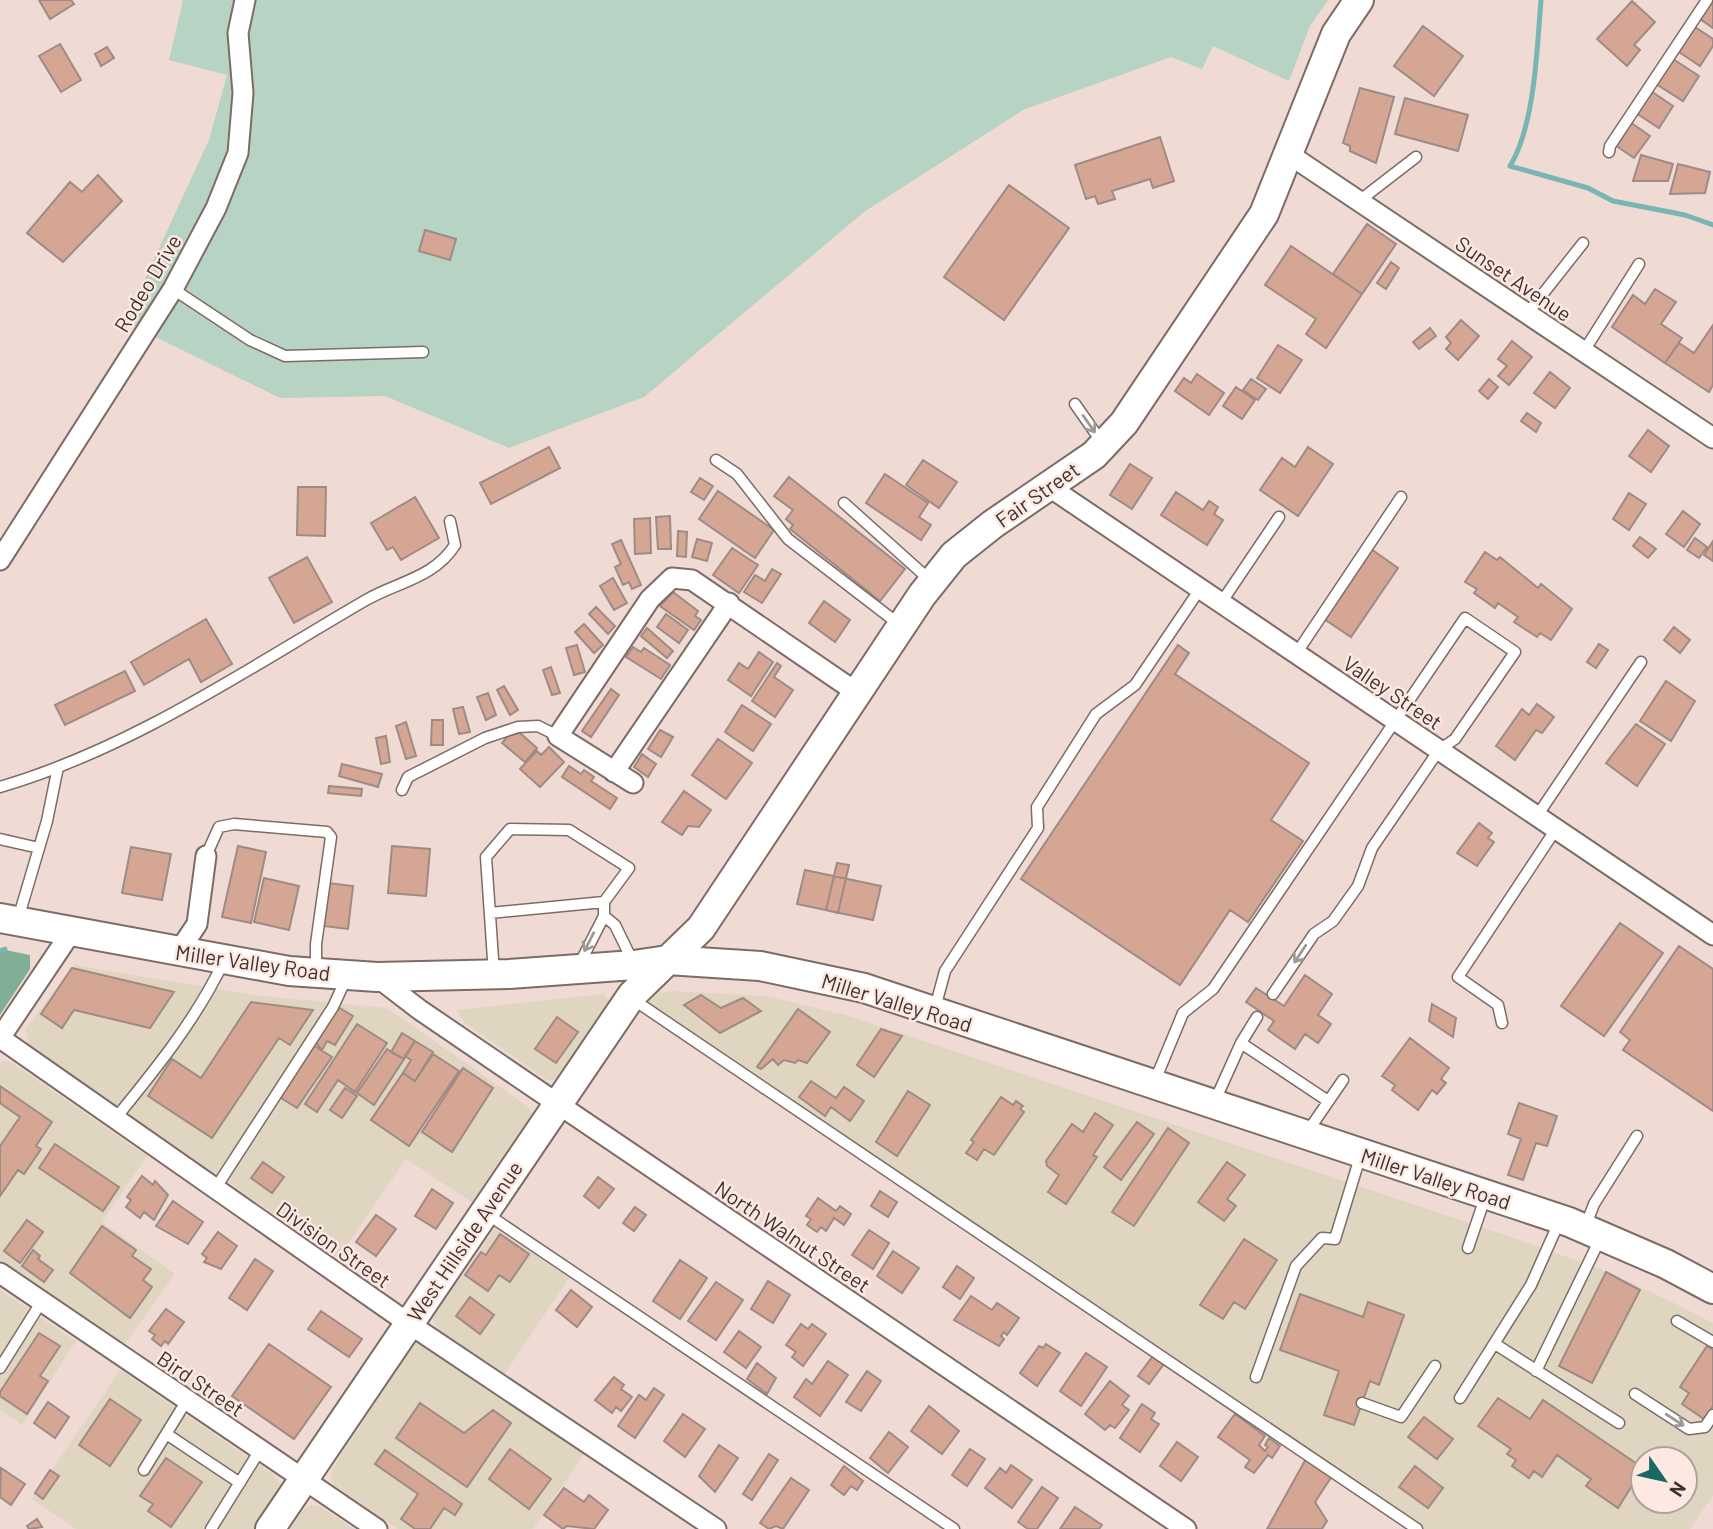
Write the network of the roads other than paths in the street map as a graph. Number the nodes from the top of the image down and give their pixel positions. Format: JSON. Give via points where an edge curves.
{"nodes":[{"id":1,"x":245,"y":0,"type":"edge"},
{"id":2,"x":1359,"y":0,"type":"edge"},
{"id":3,"x":1707,"y":0,"type":"edge"},
{"id":4,"x":1609,"y":152,"type":"dead end"},
{"id":5,"x":1290,"y":155,"type":"junction"},
{"id":6,"x":1416,"y":157,"type":"dead end"},
{"id":7,"x":1359,"y":201,"type":"junction"},
{"id":8,"x":1583,"y":243,"type":"dead end"},
{"id":9,"x":1639,"y":264,"type":"dead end"},
{"id":10,"x":173,"y":289,"type":"junction"},
{"id":11,"x":1527,"y":314,"type":"junction"},
{"id":12,"x":1584,"y":351,"type":"junction"},
{"id":13,"x":424,"y":352,"type":"dead end"},
{"id":14,"x":1075,"y":404,"type":"dead end"},
{"id":15,"x":1713,"y":438,"type":"edge"},
{"id":16,"x":1103,"y":445,"type":"junction"},
{"id":17,"x":716,"y":460,"type":"dead end"},
{"id":18,"x":1048,"y":486,"type":"junction"},
{"id":19,"x":1401,"y":497,"type":"dead end"},
{"id":20,"x":844,"y":503,"type":"dead end"},
{"id":21,"x":1279,"y":517,"type":"dead end"},
{"id":22,"x":450,"y":521,"type":"dead end"},
{"id":23,"x":0,"y":560,"type":"edge"},
{"id":24,"x":932,"y":582,"type":"junction"},
{"id":25,"x":1200,"y":589,"type":"junction"},
{"id":26,"x":729,"y":603,"type":"junction"},
{"id":27,"x":1221,"y":603,"type":"junction"},
{"id":28,"x":901,"y":626,"type":"junction"},
{"id":29,"x":1296,"y":654,"type":"junction"},
{"id":30,"x":1641,"y":662,"type":"dead end"},
{"id":31,"x":856,"y":692,"type":"junction"},
{"id":32,"x":1395,"y":720,"type":"junction"},
{"id":33,"x":558,"y":736,"type":"junction"},
{"id":34,"x":1439,"y":750,"type":"junction"},
{"id":35,"x":58,"y":767,"type":"junction"},
{"id":36,"x":614,"y":772,"type":"junction"},
{"id":37,"x":633,"y":783,"type":"dead end"},
{"id":38,"x":0,"y":788,"type":"edge"},
{"id":39,"x":402,"y":790,"type":"dead end"},
{"id":40,"x":1536,"y":816,"type":"junction"},
{"id":41,"x":1556,"y":829,"type":"junction"},
{"id":42,"x":0,"y":839,"type":"edge"},
{"id":43,"x":38,"y":848,"type":"junction"},
{"id":44,"x":206,"y":856,"type":"joint"},
{"id":45,"x":604,"y":902,"type":"junction"},
{"id":46,"x":490,"y":913,"type":"junction"},
{"id":47,"x":604,"y":916,"type":"junction"},
{"id":48,"x":9,"y":920,"type":"edge"},
{"id":49,"x":72,"y":931,"type":"junction"},
{"id":50,"x":1713,"y":934,"type":"edge"},
{"id":51,"x":179,"y":951,"type":"junction"},
{"id":52,"x":225,"y":960,"type":"junction"},
{"id":53,"x":667,"y":960,"type":"junction"},
{"id":54,"x":634,"y":965,"type":"junction"},
{"id":55,"x":576,"y":969,"type":"junction"},
{"id":56,"x":316,"y":973,"type":"junction"},
{"id":57,"x":494,"y":974,"type":"junction"},
{"id":58,"x":348,"y":975,"type":"junction"},
{"id":59,"x":377,"y":977,"type":"junction"},
{"id":60,"x":1273,"y":994,"type":"dead end"},
{"id":61,"x":630,"y":998,"type":"junction"},
{"id":62,"x":934,"y":1012,"type":"junction"},
{"id":63,"x":1257,"y":1017,"type":"dead end"},
{"id":64,"x":1503,"y":1023,"type":"dead end"},
{"id":65,"x":0,"y":1038,"type":"edge"},
{"id":66,"x":1241,"y":1043,"type":"junction"},
{"id":67,"x":1343,"y":1080,"type":"dead end"},
{"id":68,"x":1153,"y":1084,"type":"junction"},
{"id":69,"x":1328,"y":1101,"type":"junction"},
{"id":70,"x":558,"y":1104,"type":"junction"},
{"id":71,"x":1213,"y":1104,"type":"junction"},
{"id":72,"x":116,"y":1119,"type":"junction"},
{"id":73,"x":1305,"y":1135,"type":"junction"},
{"id":74,"x":1637,"y":1136,"type":"dead end"},
{"id":75,"x":1362,"y":1153,"type":"junction"},
{"id":76,"x":215,"y":1189,"type":"junction"},
{"id":77,"x":1486,"y":1195,"type":"junction"},
{"id":78,"x":484,"y":1212,"type":"junction"},
{"id":79,"x":1582,"y":1228,"type":"junction"},
{"id":80,"x":1468,"y":1248,"type":"dead end"},
{"id":81,"x":0,"y":1273,"type":"edge"},
{"id":82,"x":1713,"y":1289,"type":"edge"},
{"id":83,"x":42,"y":1301,"type":"junction"},
{"id":84,"x":1678,"y":1321,"type":"dead end"},
{"id":85,"x":408,"y":1323,"type":"junction"},
{"id":86,"x":1713,"y":1342,"type":"edge"},
{"id":87,"x":1495,"y":1344,"type":"junction"},
{"id":88,"x":1435,"y":1366,"type":"dead end"},
{"id":89,"x":0,"y":1368,"type":"edge"},
{"id":90,"x":1536,"y":1371,"type":"junction"},
{"id":91,"x":1256,"y":1377,"type":"dead end"},
{"id":92,"x":1635,"y":1394,"type":"dead end"},
{"id":93,"x":1460,"y":1398,"type":"dead end"},
{"id":94,"x":187,"y":1400,"type":"junction"},
{"id":95,"x":1362,"y":1403,"type":"dead end"},
{"id":96,"x":1713,"y":1415,"type":"edge"},
{"id":97,"x":1619,"y":1423,"type":"dead end"},
{"id":98,"x":167,"y":1434,"type":"junction"},
{"id":99,"x":260,"y":1450,"type":"junction"},
{"id":100,"x":144,"y":1470,"type":"dead end"},
{"id":101,"x":304,"y":1480,"type":"junction"},
{"id":102,"x":240,"y":1483,"type":"junction"},
{"id":103,"x":211,"y":1529,"type":"edge"},
{"id":104,"x":270,"y":1529,"type":"edge"},
{"id":105,"x":377,"y":1529,"type":"edge"},
{"id":106,"x":716,"y":1529,"type":"edge"},
{"id":107,"x":954,"y":1529,"type":"edge"},
{"id":108,"x":1186,"y":1529,"type":"edge"},
{"id":109,"x":1417,"y":1529,"type":"edge"}],
"edges":[{"from":1,"to":10,"type":"street","name":"Rodeo Drive","via":[[238,33],[243,93],[239,153]]},
{"from":2,"to":5,"type":"street","name":"Fair Street","via":[[1336,34]]},
{"from":3,"to":4,"type":"lane"},
{"from":5,"to":7,"type":"street","name":"Sunset Avenue"},
{"from":5,"to":16,"type":"street","name":"Fair Street","via":[[1264,214],[1124,423]]},
{"from":6,"to":7,"type":"lane"},
{"from":7,"to":11,"type":"street","name":"Sunset Avenue"},
{"from":8,"to":11,"type":"lane"},
{"from":9,"to":12,"type":"lane"},
{"from":10,"to":13,"type":"lane","via":[[250,341],[285,356]]},
{"from":10,"to":23,"type":"street","name":"Rodeo Drive"},
{"from":11,"to":12,"type":"street","name":"Sunset Avenue"},
{"from":12,"to":15,"type":"street","name":"Sunset Avenue"},
{"from":14,"to":16,"type":"lane","one_way":true},
{"from":16,"to":18,"type":"street","name":"Fair Street"},
{"from":17,"to":28,"type":"lane","via":[[737,474],[788,539]]},
{"from":18,"to":24,"type":"street","name":"Fair Street","via":[[954,555]]},
{"from":18,"to":25,"type":"street","name":"Valley Street"},
{"from":19,"to":29,"type":"lane"},
{"from":20,"to":24,"type":"lane"},
{"from":21,"to":27,"type":"lane"},
{"from":22,"to":35,"type":"lane","via":[[455,545],[447,558],[423,575],[369,599],[175,713]]},
{"from":24,"to":28,"type":"street","name":"Fair Street"},
{"from":25,"to":27,"type":"street","name":"Valley Street"},
{"from":25,"to":62,"type":"lane","via":[[1135,685],[1096,714],[1065,761],[1037,807],[1038,828],[945,971]]},
{"from":26,"to":31,"type":"street"},
{"from":26,"to":33,"type":"street","via":[[692,580],[671,578],[650,599]]},
{"from":26,"to":36,"type":"street"},
{"from":27,"to":29,"type":"street","name":"Valley Street"},
{"from":28,"to":31,"type":"street","name":"Fair Street"},
{"from":29,"to":32,"type":"street","name":"Valley Street"},
{"from":30,"to":40,"type":"lane"},
{"from":31,"to":53,"type":"street","name":"Fair Street","via":[[701,928]]},
{"from":32,"to":34,"type":"street","name":"Valley Street"},
{"from":32,"to":34,"type":"lane","via":[[1465,618],[1515,652],[1455,739]]},
{"from":32,"to":68,"type":"lane","via":[[1213,989],[1183,1013]]},
{"from":33,"to":36,"type":"street"},
{"from":33,"to":39,"type":"lane","via":[[538,726],[485,738],[408,777]]},
{"from":34,"to":40,"type":"street","name":"Valley Street"},
{"from":34,"to":60,"type":"lane","one_way":true,"via":[[1372,848],[1358,886],[1333,921],[1314,934]]},
{"from":35,"to":38,"type":"lane"},
{"from":35,"to":43,"type":"lane"},
{"from":36,"to":37,"type":"street"},
{"from":40,"to":41,"type":"street","name":"Valley Street"},
{"from":41,"to":50,"type":"street","name":"Valley Street"},
{"from":41,"to":64,"type":"lane","via":[[1458,977],[1498,1005]]},
{"from":42,"to":43,"type":"lane"},
{"from":43,"to":48,"type":"lane"},
{"from":44,"to":51,"type":"street","via":[[197,924]]},
{"from":44,"to":56,"type":"lane","via":[[219,827],[234,824],[327,832],[331,837]]},
{"from":45,"to":46,"type":"lane"},
{"from":45,"to":46,"type":"lane","via":[[629,868],[569,830],[510,829],[486,858]]},
{"from":45,"to":47,"type":"lane"},
{"from":46,"to":57,"type":"lane"},
{"from":47,"to":54,"type":"lane","via":[[615,925]]},
{"from":47,"to":55,"type":"lane","one_way":true},
{"from":48,"to":49,"type":"street","name":"Miller Valley Road"},
{"from":49,"to":51,"type":"street","name":"Miller Valley Road"},
{"from":49,"to":65,"type":"street"},
{"from":51,"to":52,"type":"street","name":"Miller Valley Road"},
{"from":52,"to":56,"type":"street","name":"Miller Valley Road"},
{"from":52,"to":72,"type":"lane","via":[[174,1045]]},
{"from":53,"to":54,"type":"street","name":"Miller Valley Road"},
{"from":53,"to":61,"type":"street","name":"West Hillside Avenue"},
{"from":53,"to":62,"type":"street","name":"Miller Valley Road","via":[[760,966],[864,988]]},
{"from":54,"to":55,"type":"street","name":"Miller Valley Road"},
{"from":55,"to":57,"type":"street","name":"Miller Valley Road"},
{"from":56,"to":58,"type":"street","name":"Miller Valley Road"},
{"from":57,"to":59,"type":"street","name":"Miller Valley Road"},
{"from":58,"to":59,"type":"street","name":"Miller Valley Road"},
{"from":58,"to":76,"type":"lane","via":[[333,1007]]},
{"from":59,"to":70,"type":"street","name":"North Walnut Street"},
{"from":61,"to":70,"type":"street","name":"West Hillside Avenue"},
{"from":61,"to":109,"type":"lane"},
{"from":62,"to":68,"type":"street","name":"Miller Valley Road"},
{"from":63,"to":66,"type":"lane"},
{"from":65,"to":72,"type":"street","name":"Division Street"},
{"from":66,"to":69,"type":"lane"},
{"from":66,"to":71,"type":"lane"},
{"from":67,"to":69,"type":"lane"},
{"from":68,"to":71,"type":"street","name":"Miller Valley Road"},
{"from":69,"to":73,"type":"lane"},
{"from":70,"to":78,"type":"street","name":"West Hillside Avenue"},
{"from":70,"to":108,"type":"street","name":"North Walnut Street"},
{"from":71,"to":73,"type":"street","name":"Miller Valley Road"},
{"from":72,"to":76,"type":"street","name":"Division Street"},
{"from":73,"to":75,"type":"street","name":"Miller Valley Road"},
{"from":74,"to":79,"type":"lane"},
{"from":75,"to":77,"type":"street","name":"Miller Valley Road"},
{"from":75,"to":91,"type":"lane","via":[[1335,1239],[1322,1238],[1296,1266]]},
{"from":76,"to":85,"type":"street","name":"Division Street"},
{"from":77,"to":79,"type":"street","name":"Miller Valley Road"},
{"from":77,"to":80,"type":"lane"},
{"from":78,"to":85,"type":"street","name":"West Hillside Avenue"},
{"from":78,"to":107,"type":"lane"},
{"from":79,"to":82,"type":"street","name":"Miller Valley Road"},
{"from":79,"to":87,"type":"lane","via":[[1531,1285]]},
{"from":79,"to":90,"type":"lane"},
{"from":81,"to":83,"type":"street","name":"Bird Street"},
{"from":83,"to":89,"type":"lane"},
{"from":83,"to":94,"type":"street","name":"Bird Street"},
{"from":84,"to":86,"type":"lane"},
{"from":85,"to":101,"type":"street","name":"West Hillside Avenue"},
{"from":85,"to":106,"type":"street","name":"Division Street"},
{"from":87,"to":90,"type":"lane"},
{"from":87,"to":93,"type":"lane"},
{"from":88,"to":95,"type":"lane","via":[[1401,1417]]},
{"from":90,"to":97,"type":"lane"},
{"from":92,"to":96,"type":"lane","one_way":true,"via":[[1689,1429],[1705,1427]]},
{"from":94,"to":98,"type":"lane"},
{"from":94,"to":99,"type":"street","name":"Bird Street"},
{"from":98,"to":100,"type":"lane"},
{"from":98,"to":102,"type":"lane"},
{"from":99,"to":101,"type":"street","name":"Bird Street"},
{"from":99,"to":102,"type":"lane"},
{"from":101,"to":104,"type":"street","name":"West Hillside Avenue"},
{"from":101,"to":105,"type":"street","name":"Bird Street"},
{"from":102,"to":103,"type":"lane"}]}
